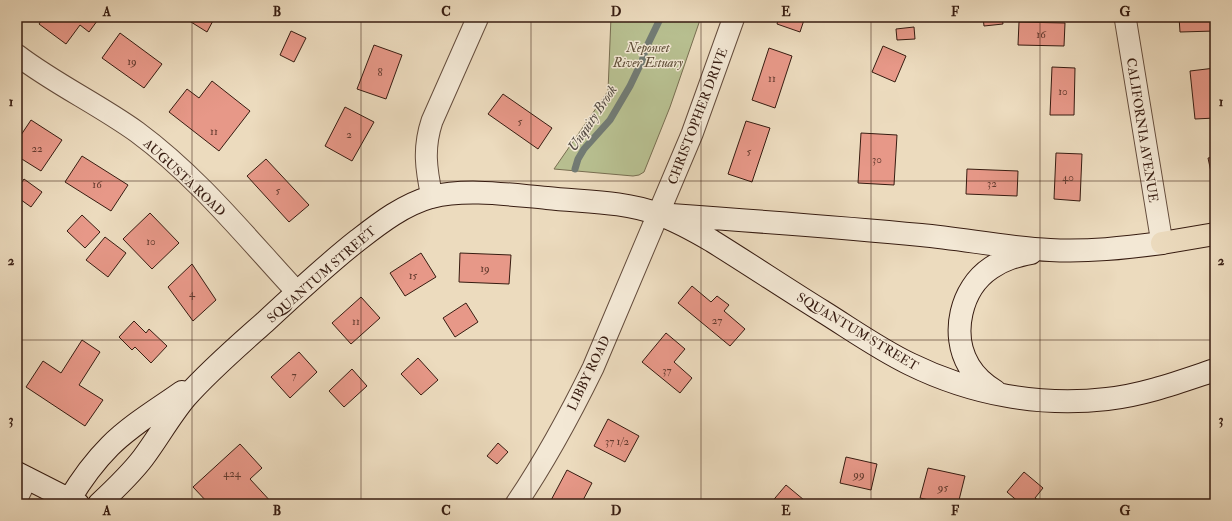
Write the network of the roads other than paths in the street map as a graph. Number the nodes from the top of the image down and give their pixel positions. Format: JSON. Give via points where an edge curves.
{"nodes":[{"id":1,"x":478,"y":17,"type":"edge"},
{"id":2,"x":734,"y":17,"type":"edge"},
{"id":3,"x":1125,"y":17,"type":"edge"},
{"id":4,"x":17,"y":55,"type":"edge"},
{"id":5,"x":432,"y":197,"type":"junction"},
{"id":6,"x":658,"y":214,"type":"junction"},
{"id":7,"x":1215,"y":234,"type":"edge"},
{"id":8,"x":1162,"y":243,"type":"junction"},
{"id":9,"x":1050,"y":250,"type":"junction"},
{"id":10,"x":297,"y":292,"type":"junction"},
{"id":11,"x":1215,"y":370,"type":"edge"},
{"id":12,"x":209,"y":373,"type":"junction"},
{"id":13,"x":1000,"y":395,"type":"junction"},
{"id":14,"x":22,"y":476,"type":"edge"},
{"id":15,"x":17,"y":498,"type":"edge"},
{"id":16,"x":74,"y":502,"type":"edge"},
{"id":17,"x":99,"y":504,"type":"edge"},
{"id":18,"x":516,"y":504,"type":"edge"}],
"edges":[{"from":1,"to":5,"type":"street","via":[[427,136],[426,167]]},
{"from":2,"to":6,"type":"street","name":"CHRISTOPHER DRIVE","via":[[702,108]]},
{"from":3,"to":8,"type":"street","name":"CALIFORNIA AVENUE"},
{"from":4,"to":10,"type":"street","name":"AUGUSTA ROAD","via":[[120,121],[166,156],[215,202]]},
{"from":5,"to":6,"type":"main road","name":"SQUANTUM STREET","via":[[471,193],[516,196],[622,205]]},
{"from":5,"to":10,"type":"main road","name":"SQUANTUM STREET","via":[[396,212],[380,223]]},
{"from":6,"to":9,"type":"main road","name":"SQUANTUM STREET","via":[[923,235]]},
{"from":6,"to":13,"type":"main road","name":"SQUANTUM STREET","via":[[712,241],[892,354],[927,371]]},
{"from":6,"to":18,"type":"street","name":"LIBBY ROAD","via":[[593,368]]},
{"from":7,"to":8,"type":"highway"},
{"from":8,"to":9,"type":"main road","name":"SQUANTUM STREET","via":[[1102,250]]},
{"from":9,"to":13,"type":"main road","via":[[1017,255],[990,268],[971,288],[964,302],[960,328],[963,354],[979,378]]},
{"from":10,"to":12,"type":"main road","name":"SQUANTUM STREET"},
{"from":11,"to":13,"type":"main road","name":"SQUANTUM STREET","via":[[1149,392],[1107,399],[1073,402],[1037,401]]},
{"from":12,"to":16,"type":"main road","name":"SQUANTUM STREET","via":[[111,445],[82,479]]},
{"from":12,"to":17,"type":"main road","name":"SQUANTUM STREET","via":[[185,398],[143,459]]},
{"from":14,"to":15,"type":"street"},
{"from":14,"to":16,"type":"main road"}]}
